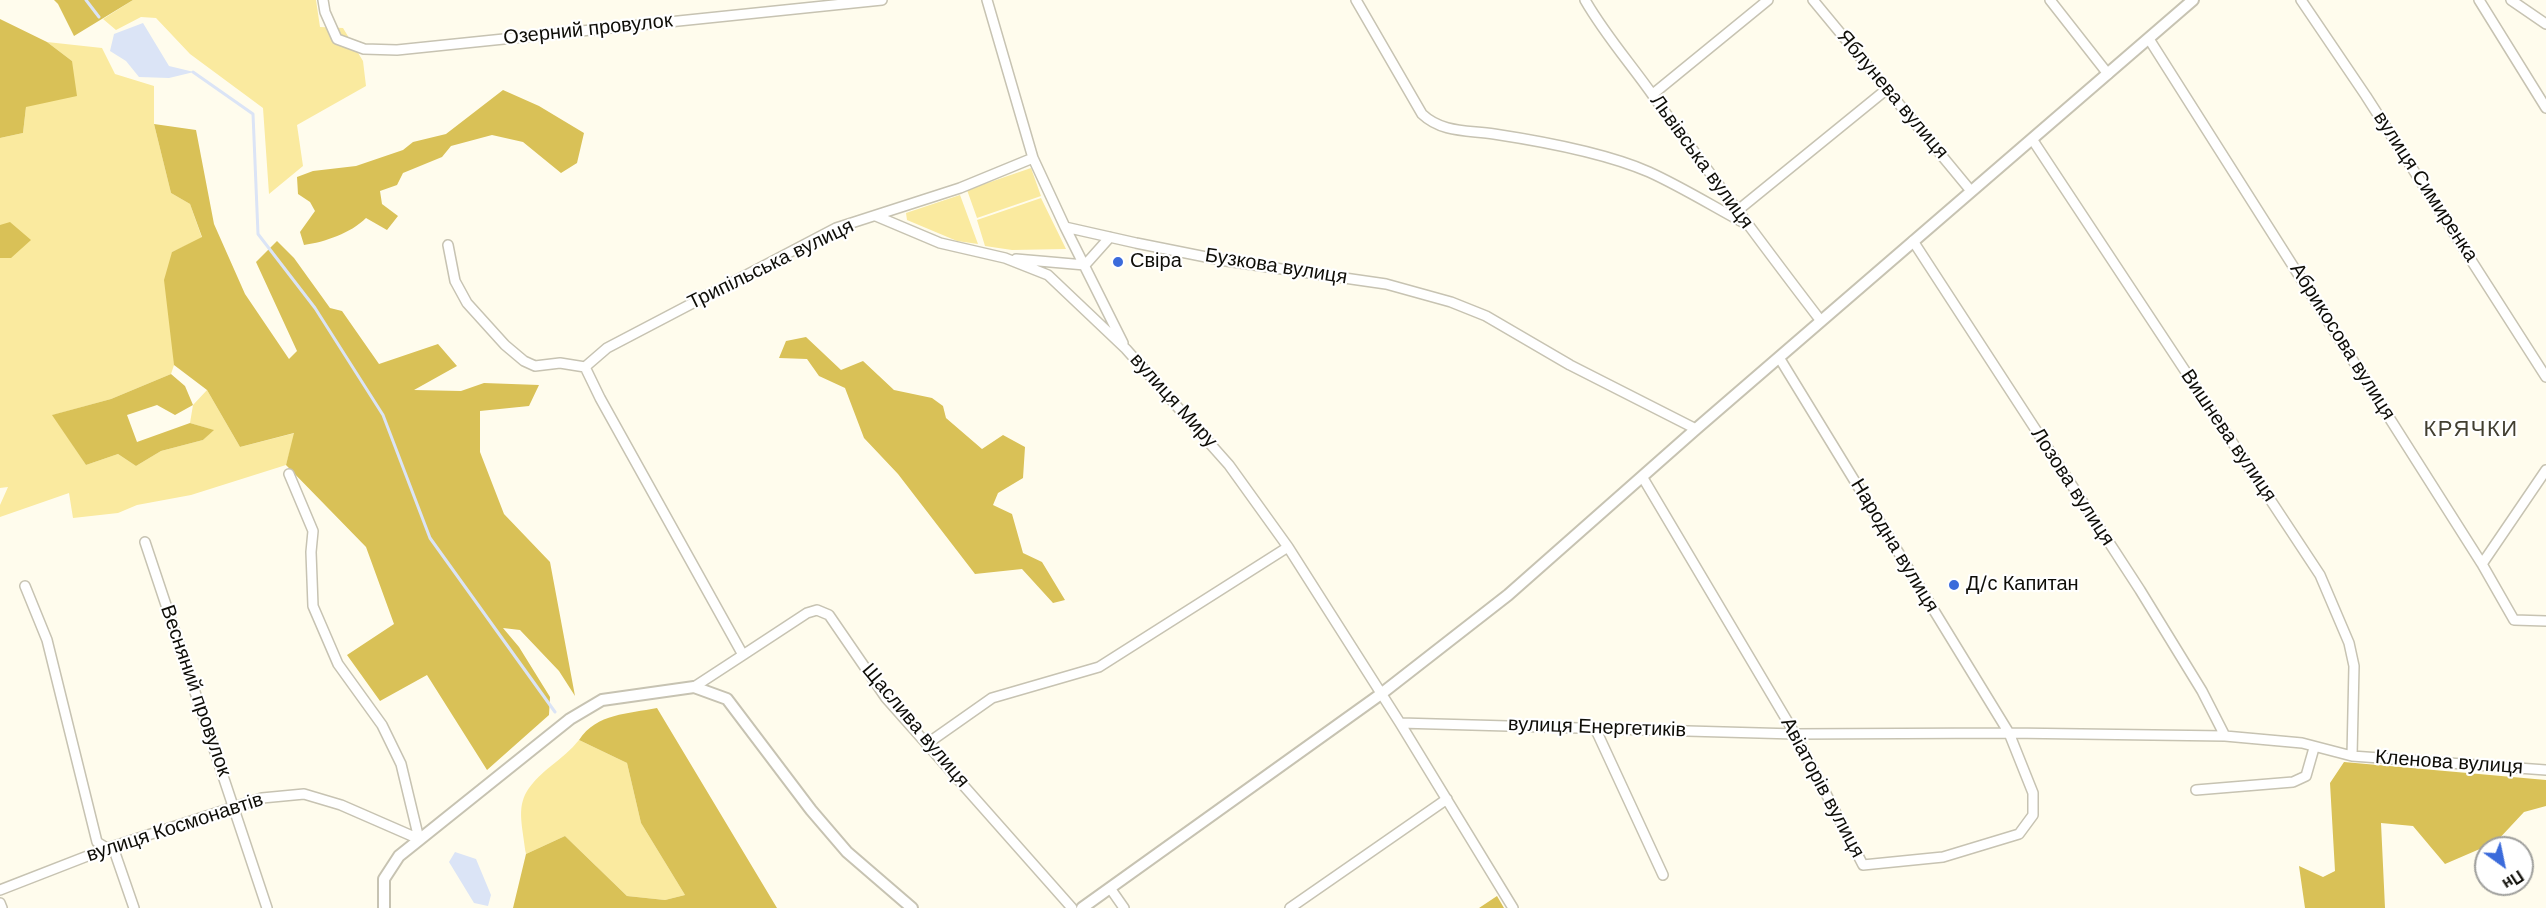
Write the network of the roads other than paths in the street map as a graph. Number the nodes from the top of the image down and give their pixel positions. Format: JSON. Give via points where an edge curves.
{"nodes":[{"id":1,"x":323,"y":0,"type":"edge"},
{"id":2,"x":882,"y":0,"type":"edge"},
{"id":3,"x":987,"y":0,"type":"edge"},
{"id":4,"x":1356,"y":0,"type":"edge"},
{"id":5,"x":1585,"y":0,"type":"edge"},
{"id":6,"x":1768,"y":0,"type":"edge"},
{"id":7,"x":1813,"y":0,"type":"edge"},
{"id":8,"x":2050,"y":0,"type":"edge"},
{"id":9,"x":2193,"y":0,"type":"edge"},
{"id":10,"x":2301,"y":0,"type":"edge"},
{"id":11,"x":2479,"y":0,"type":"edge"},
{"id":12,"x":2511,"y":0,"type":"edge"},
{"id":13,"x":2546,"y":24,"type":"edge"},
{"id":14,"x":2149,"y":39,"type":"junction"},
{"id":15,"x":2108,"y":74,"type":"junction"},
{"id":16,"x":1887,"y":89,"type":"junction"},
{"id":17,"x":1653,"y":94,"type":"junction"},
{"id":18,"x":2546,"y":108,"type":"edge"},
{"id":19,"x":2032,"y":140,"type":"junction"},
{"id":20,"x":1033,"y":158,"type":"junction"},
{"id":21,"x":1971,"y":191,"type":"junction"},
{"id":22,"x":1737,"y":211,"type":"junction"},
{"id":23,"x":876,"y":216,"type":"junction"},
{"id":24,"x":1746,"y":224,"type":"junction"},
{"id":25,"x":1065,"y":227,"type":"junction"},
{"id":26,"x":1110,"y":237,"type":"junction"},
{"id":27,"x":1913,"y":241,"type":"junction"},
{"id":28,"x":448,"y":245,"type":"dead end"},
{"id":29,"x":1005,"y":258,"type":"junction"},
{"id":30,"x":1084,"y":265,"type":"junction"},
{"id":31,"x":1821,"y":321,"type":"junction"},
{"id":32,"x":1126,"y":349,"type":"junction"},
{"id":33,"x":1779,"y":359,"type":"junction"},
{"id":34,"x":585,"y":367,"type":"junction"},
{"id":35,"x":2546,"y":377,"type":"edge"},
{"id":36,"x":1696,"y":429,"type":"junction"},
{"id":37,"x":2546,"y":470,"type":"edge"},
{"id":38,"x":289,"y":474,"type":"dead end"},
{"id":39,"x":1643,"y":478,"type":"junction"},
{"id":40,"x":145,"y":542,"type":"dead end"},
{"id":41,"x":1287,"y":547,"type":"junction"},
{"id":42,"x":2482,"y":564,"type":"junction"},
{"id":43,"x":25,"y":586,"type":"dead end"},
{"id":44,"x":2546,"y":621,"type":"edge"},
{"id":45,"x":743,"y":655,"type":"junction"},
{"id":46,"x":694,"y":687,"type":"junction"},
{"id":47,"x":1381,"y":694,"type":"junction"},
{"id":48,"x":1400,"y":723,"type":"junction"},
{"id":49,"x":1595,"y":728,"type":"junction"},
{"id":50,"x":2008,"y":733,"type":"junction"},
{"id":51,"x":1795,"y":734,"type":"junction"},
{"id":52,"x":2225,"y":736,"type":"junction"},
{"id":53,"x":928,"y":743,"type":"junction"},
{"id":54,"x":2314,"y":748,"type":"junction"},
{"id":55,"x":2352,"y":756,"type":"junction"},
{"id":56,"x":2546,"y":770,"type":"edge"},
{"id":57,"x":2196,"y":790,"type":"dead end"},
{"id":58,"x":1447,"y":799,"type":"junction"},
{"id":59,"x":235,"y":808,"type":"junction"},
{"id":60,"x":419,"y":839,"type":"junction"},
{"id":61,"x":108,"y":848,"type":"junction"},
{"id":62,"x":1663,"y":875,"type":"dead end"},
{"id":63,"x":1110,"y":888,"type":"junction"},
{"id":64,"x":0,"y":890,"type":"edge"},
{"id":65,"x":0,"y":903,"type":"edge"},
{"id":66,"x":2,"y":908,"type":"edge"},
{"id":67,"x":134,"y":908,"type":"edge"},
{"id":68,"x":267,"y":908,"type":"edge"},
{"id":69,"x":384,"y":908,"type":"edge"},
{"id":70,"x":912,"y":908,"type":"edge"},
{"id":71,"x":1072,"y":908,"type":"edge"},
{"id":72,"x":1082,"y":908,"type":"edge"},
{"id":73,"x":1124,"y":908,"type":"edge"},
{"id":74,"x":1290,"y":908,"type":"edge"},
{"id":75,"x":1513,"y":908,"type":"edge"}],
"edges":[{"from":1,"to":2,"type":"street","name":"Озерний провулок","via":[[324,12],[337,39],[364,49],[397,50]]},
{"from":3,"to":20,"type":"street"},
{"from":4,"to":24,"type":"street","via":[[1431,123],[1590,154],[1649,172]]},
{"from":5,"to":17,"type":"street","name":"Львівська вулиця","via":[[1600,27]]},
{"from":6,"to":17,"type":"street"},
{"from":7,"to":16,"type":"street","name":"Яблунева вулиця"},
{"from":8,"to":15,"type":"street"},
{"from":9,"to":14,"type":"street"},
{"from":10,"to":35,"type":"street","name":"вулиця Симиренка"},
{"from":11,"to":18,"type":"street"},
{"from":12,"to":13,"type":"street"},
{"from":14,"to":15,"type":"street"},
{"from":14,"to":42,"type":"street","name":"Абрикосова вулиця"},
{"from":15,"to":19,"type":"street"},
{"from":16,"to":21,"type":"street","name":"Яблунева вулиця"},
{"from":16,"to":22,"type":"street"},
{"from":17,"to":22,"type":"street","name":"Львівська вулиця"},
{"from":19,"to":21,"type":"street"},
{"from":19,"to":55,"type":"street","name":"Вишнева вулиця","via":[[2320,575],[2349,643],[2354,666]]},
{"from":20,"to":23,"type":"street","name":"Трипільська вулиця"},
{"from":20,"to":25,"type":"street"},
{"from":21,"to":27,"type":"street"},
{"from":22,"to":24,"type":"street","name":"Львівська вулиця"},
{"from":23,"to":29,"type":"street","name":"вулиця Миру","via":[[940,243]]},
{"from":23,"to":34,"type":"street","name":"Трипільська вулиця","via":[[836,228],[607,348]]},
{"from":24,"to":31,"type":"street","name":"Львівська вулиця"},
{"from":25,"to":26,"type":"street","name":"Бузкова вулиця"},
{"from":25,"to":30,"type":"street"},
{"from":26,"to":30,"type":"street"},
{"from":26,"to":36,"type":"street","name":"Бузкова вулиця","via":[[1226,261],[1386,284],[1450,302],[1486,316],[1570,365]]},
{"from":27,"to":31,"type":"street"},
{"from":27,"to":52,"type":"street","name":"Лозова вулиця","via":[[2139,590],[2202,691]]},
{"from":28,"to":34,"type":"street","via":[[455,281],[466,303],[505,345],[535,366],[560,363]]},
{"from":29,"to":30,"type":"street"},
{"from":29,"to":32,"type":"street","name":"вулиця Миру","via":[[1048,274]]},
{"from":30,"to":32,"type":"street"},
{"from":31,"to":33,"type":"street"},
{"from":32,"to":41,"type":"street","name":"вулиця Миру","via":[[1229,465]]},
{"from":33,"to":36,"type":"street"},
{"from":33,"to":50,"type":"street","name":"Народна вулиця"},
{"from":34,"to":45,"type":"street"},
{"from":36,"to":39,"type":"street"},
{"from":37,"to":42,"type":"street"},
{"from":38,"to":60,"type":"street","via":[[313,531],[313,606],[338,664],[382,725],[401,764]]},
{"from":39,"to":47,"type":"street","via":[[1508,595]]},
{"from":39,"to":51,"type":"street","name":"Авіаторів вулиця"},
{"from":40,"to":59,"type":"street","name":"Весняний провулок"},
{"from":41,"to":47,"type":"street","name":"вулиця Миру"},
{"from":41,"to":53,"type":"street","via":[[1099,667],[992,698]]},
{"from":42,"to":44,"type":"street","name":"Абрикосова вулиця","via":[[2514,620]]},
{"from":43,"to":61,"type":"street","via":[[47,640],[97,842]]},
{"from":45,"to":46,"type":"street","name":"Щаслива вулиця"},
{"from":45,"to":53,"type":"street","name":"Щаслива вулиця","via":[[807,614],[817,610],[829,615],[886,698]]},
{"from":46,"to":60,"type":"street","name":"Щаслива вулиця","via":[[602,700],[570,719]]},
{"from":46,"to":70,"type":"street","name":"Щаслива вулиця","via":[[727,699],[847,852]]},
{"from":47,"to":48,"type":"street","name":"вулиця Миру"},
{"from":47,"to":63,"type":"street"},
{"from":48,"to":49,"type":"street","name":"вулиця Енергетиків"},
{"from":48,"to":58,"type":"street","name":"вулиця Миру"},
{"from":49,"to":51,"type":"street","name":"вулиця Енергетиків"},
{"from":49,"to":62,"type":"street"},
{"from":50,"to":51,"type":"street","name":"вулиця Енергетиків"},
{"from":50,"to":51,"type":"street","name":"Авіаторів вулиця","via":[[2033,793],[2033,815],[2019,834],[1943,857],[1863,865]]},
{"from":50,"to":52,"type":"street","name":"Кленова вулиця"},
{"from":52,"to":54,"type":"street","name":"Кленова вулиця","via":[[2302,743]]},
{"from":53,"to":71,"type":"street","name":"Щаслива вулиця"},
{"from":54,"to":55,"type":"street","name":"Кленова вулиця"},
{"from":54,"to":57,"type":"street","via":[[2307,776],[2294,782]]},
{"from":55,"to":56,"type":"street","name":"Кленова вулиця"},
{"from":58,"to":74,"type":"street"},
{"from":58,"to":75,"type":"street","name":"вулиця Миру"},
{"from":59,"to":60,"type":"street","name":"вулиця Космонавтів","via":[[262,798],[304,794],[341,805]]},
{"from":59,"to":61,"type":"street","name":"вулиця Космонавтів"},
{"from":59,"to":68,"type":"street","name":"Весняний провулок"},
{"from":60,"to":69,"type":"street","name":"Щаслива вулиця","via":[[399,856],[384,879]]},
{"from":61,"to":64,"type":"street","name":"вулиця Космонавтів"},
{"from":61,"to":67,"type":"street","via":[[115,853]]},
{"from":63,"to":72,"type":"street"},
{"from":63,"to":73,"type":"street"},
{"from":65,"to":66,"type":"street"}]}
